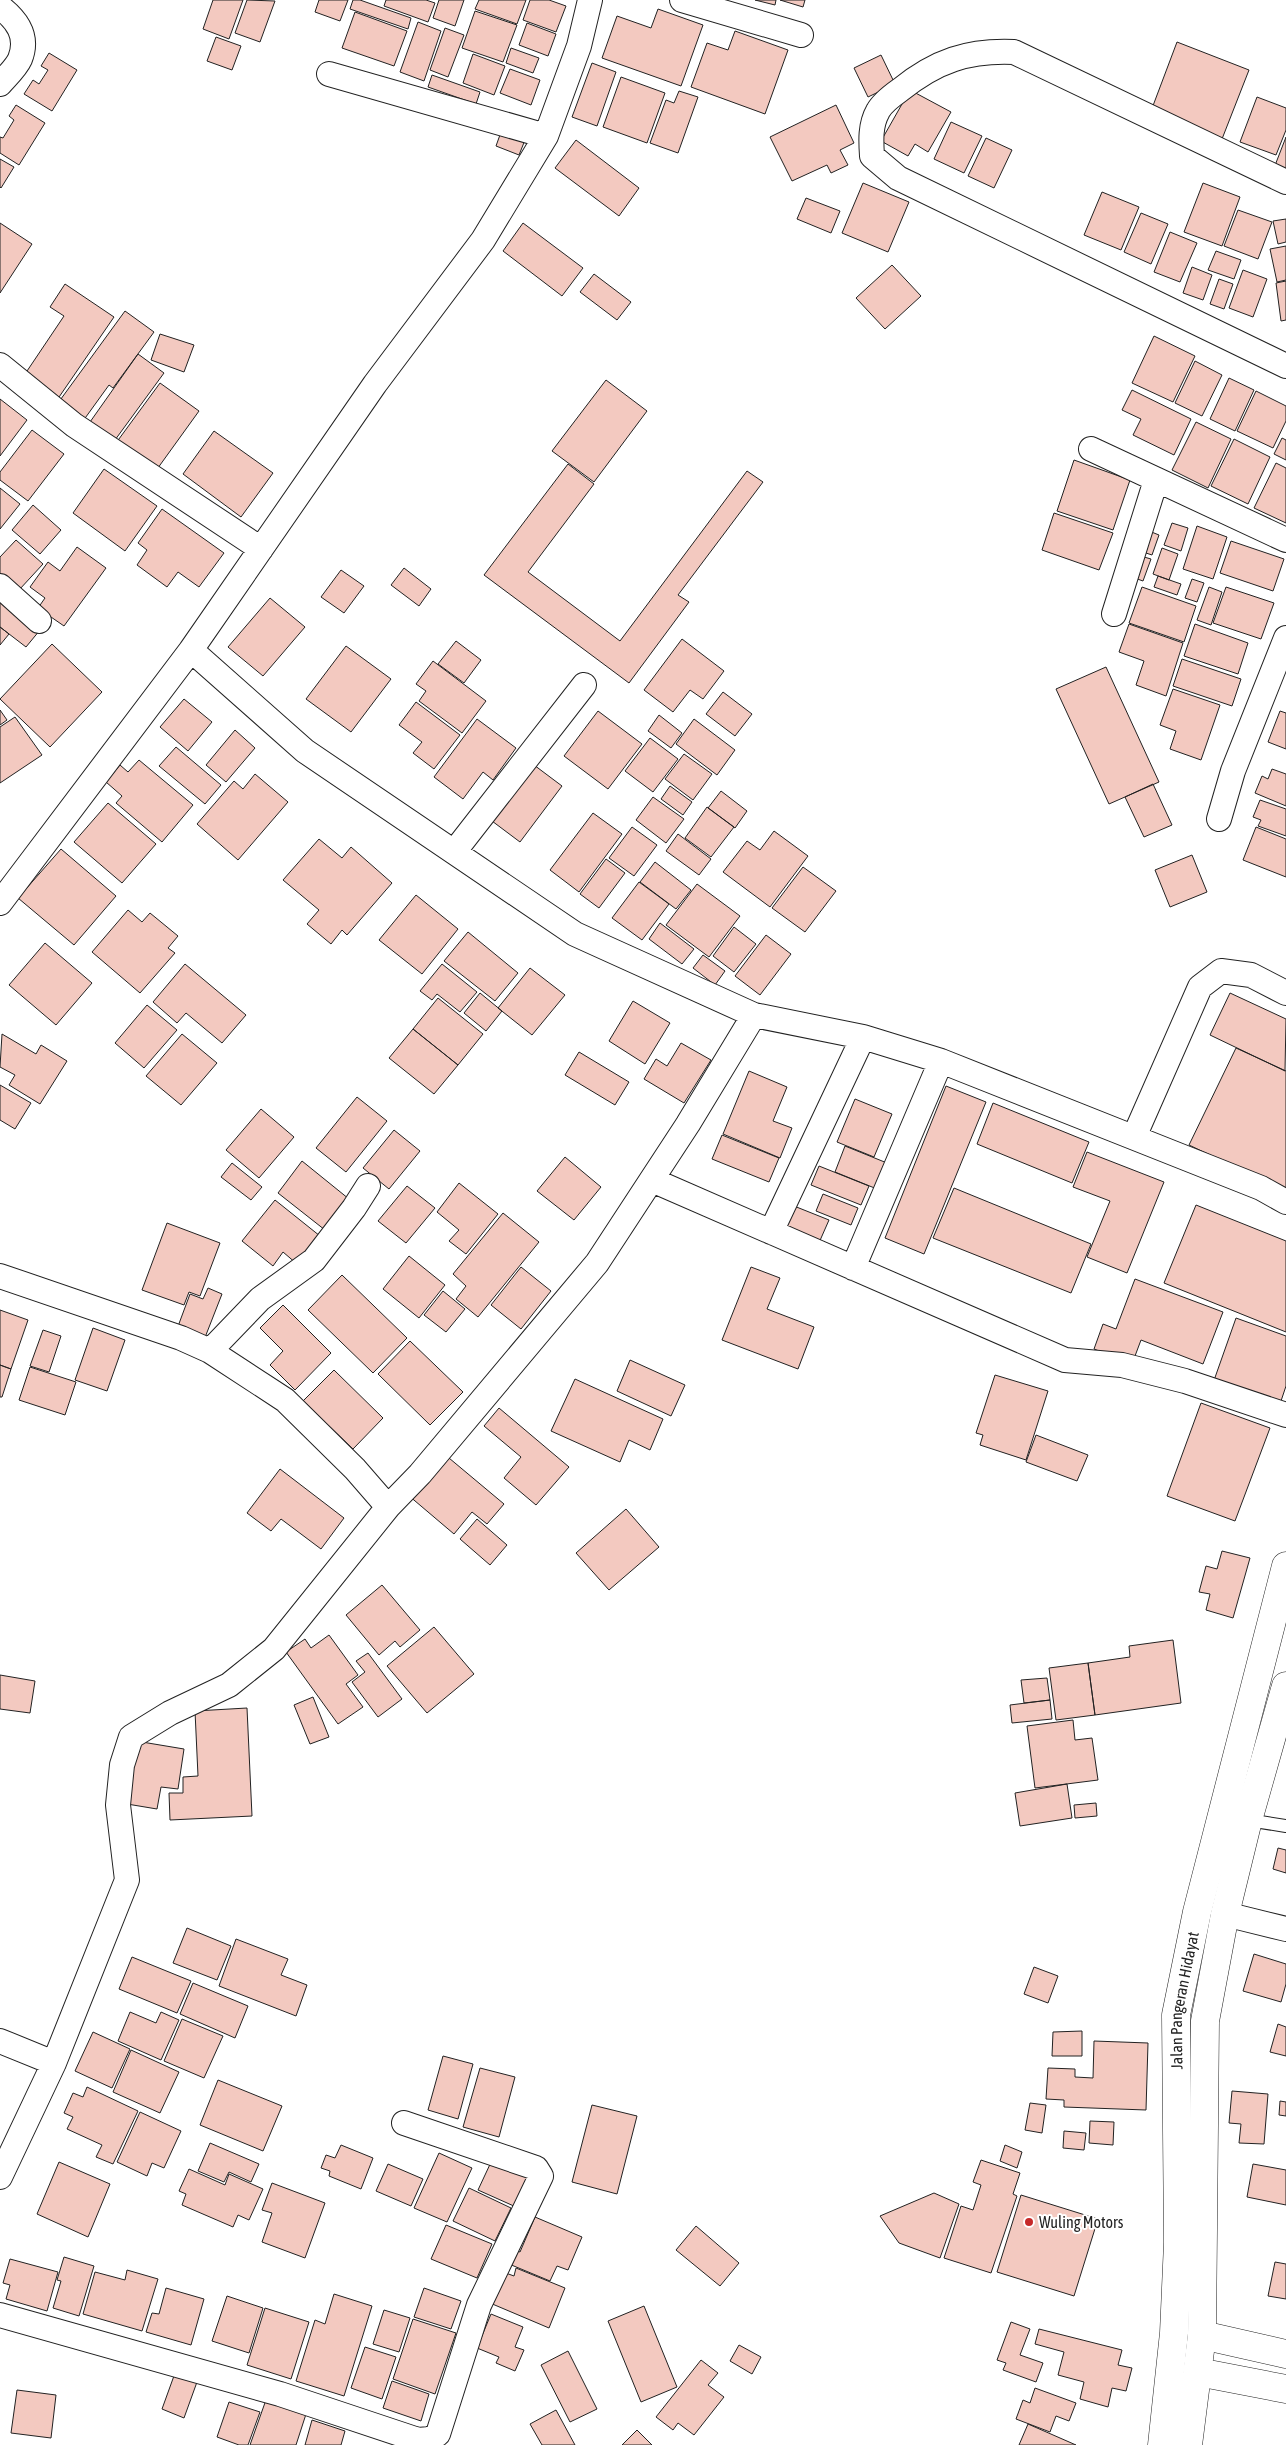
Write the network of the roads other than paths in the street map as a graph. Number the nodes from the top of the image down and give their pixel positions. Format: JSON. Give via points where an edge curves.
{"nodes":[{"id":1,"x":590,"y":0,"type":"edge"},
{"id":2,"x":682,"y":0,"type":"edge"},
{"id":3,"x":0,"y":8,"type":"edge"},
{"id":4,"x":801,"y":35,"type":"dead end"},
{"id":5,"x":329,"y":74,"type":"dead end"},
{"id":6,"x":0,"y":84,"type":"edge"},
{"id":7,"x":546,"y":136,"type":"junction"},
{"id":8,"x":1286,"y":182,"type":"edge"},
{"id":9,"x":0,"y":365,"type":"edge"},
{"id":10,"x":1286,"y":366,"type":"edge"},
{"id":11,"x":1091,"y":449,"type":"dead end"},
{"id":12,"x":1156,"y":480,"type":"junction"},
{"id":13,"x":1286,"y":540,"type":"edge"},
{"id":14,"x":261,"y":549,"type":"junction"},
{"id":15,"x":0,"y":586,"type":"edge"},
{"id":16,"x":1114,"y":614,"type":"dead end"},
{"id":17,"x":39,"y":621,"type":"dead end"},
{"id":18,"x":1286,"y":638,"type":"edge"},
{"id":19,"x":191,"y":650,"type":"junction"},
{"id":20,"x":584,"y":685,"type":"dead end"},
{"id":21,"x":1219,"y":819,"type":"dead end"},
{"id":22,"x":454,"y":852,"type":"junction"},
{"id":23,"x":0,"y":903,"type":"edge"},
{"id":24,"x":1286,"y":993,"type":"edge"},
{"id":25,"x":754,"y":1015,"type":"junction"},
{"id":26,"x":864,"y":1037,"type":"junction"},
{"id":27,"x":941,"y":1061,"type":"junction"},
{"id":28,"x":1134,"y":1137,"type":"junction"},
{"id":29,"x":652,"y":1180,"type":"junction"},
{"id":30,"x":368,"y":1186,"type":"dead end"},
{"id":31,"x":1286,"y":1202,"type":"edge"},
{"id":32,"x":771,"y":1232,"type":"junction"},
{"id":33,"x":853,"y":1268,"type":"junction"},
{"id":34,"x":0,"y":1276,"type":"edge"},
{"id":35,"x":210,"y":1351,"type":"junction"},
{"id":36,"x":1286,"y":1415,"type":"edge"},
{"id":37,"x":388,"y":1507,"type":"junction"},
{"id":38,"x":1286,"y":1566,"type":"edge"},
{"id":39,"x":1286,"y":1686,"type":"edge"},
{"id":40,"x":1248,"y":1820,"type":"junction"},
{"id":41,"x":1286,"y":1826,"type":"edge"},
{"id":42,"x":1225,"y":1914,"type":"junction"},
{"id":43,"x":1286,"y":1929,"type":"edge"},
{"id":44,"x":0,"y":2041,"type":"edge"},
{"id":45,"x":54,"y":2063,"type":"junction"},
{"id":46,"x":404,"y":2123,"type":"dead end"},
{"id":47,"x":0,"y":2177,"type":"edge"},
{"id":48,"x":0,"y":2315,"type":"edge"},
{"id":49,"x":1174,"y":2333,"type":"junction"},
{"id":50,"x":1202,"y":2335,"type":"junction"},
{"id":51,"x":1286,"y":2354,"type":"edge"},
{"id":52,"x":1171,"y":2371,"type":"junction"},
{"id":53,"x":1198,"y":2372,"type":"junction"},
{"id":54,"x":1286,"y":2389,"type":"edge"},
{"id":55,"x":444,"y":2439,"type":"edge"},
{"id":56,"x":1162,"y":2445,"type":"edge"},
{"id":57,"x":1188,"y":2445,"type":"edge"}],
"edges":[{"from":1,"to":7,"type":"street","via":[[579,46]]},
{"from":2,"to":4,"type":"street"},
{"from":3,"to":6,"type":"street","via":[[15,19],[22,36],[20,58]]},
{"from":5,"to":7,"type":"street"},
{"from":7,"to":14,"type":"street","via":[[483,240],[375,384]]},
{"from":8,"to":10,"type":"street","via":[[1014,52],[986,51],[951,58],[914,78],[878,110],[871,135],[872,156],[898,178]]},
{"from":9,"to":14,"type":"street","via":[[74,425]]},
{"from":11,"to":12,"type":"street"},
{"from":12,"to":13,"type":"street"},
{"from":12,"to":16,"type":"street"},
{"from":14,"to":19,"type":"street"},
{"from":15,"to":17,"type":"street"},
{"from":18,"to":21,"type":"street","via":[[1233,771]]},
{"from":19,"to":22,"type":"street","via":[[305,751]]},
{"from":19,"to":23,"type":"street"},
{"from":20,"to":22,"type":"street"},
{"from":22,"to":25,"type":"street","via":[[575,934]]},
{"from":24,"to":28,"type":"street","via":[[1250,975],[1221,971],[1200,987]]},
{"from":25,"to":26,"type":"street"},
{"from":25,"to":29,"type":"street"},
{"from":26,"to":27,"type":"street"},
{"from":26,"to":32,"type":"street"},
{"from":27,"to":28,"type":"street"},
{"from":27,"to":33,"type":"street"},
{"from":28,"to":31,"type":"street","via":[[1261,1188]]},
{"from":29,"to":32,"type":"street"},
{"from":29,"to":37,"type":"street","via":[[597,1263],[420,1474]]},
{"from":30,"to":35,"type":"street","via":[[314,1260],[260,1299]]},
{"from":32,"to":33,"type":"street"},
{"from":33,"to":36,"type":"street","via":[[1065,1360],[1122,1365],[1185,1381]]},
{"from":34,"to":35,"type":"street"},
{"from":35,"to":37,"type":"street","via":[[285,1400],[355,1469]]},
{"from":37,"to":45,"type":"street","via":[[274,1649],[229,1685],[131,1737],[122,1765],[118,1805],[127,1880]]},
{"from":38,"to":49,"type":"main road","name":"Jalan Pangeran Hidayat","via":[[1197,1912],[1176,2015],[1178,2243]]},
{"from":39,"to":40,"type":"main road","name":"Jalan Pangeran Hidayat"},
{"from":40,"to":41,"type":"lane"},
{"from":40,"to":42,"type":"main road","name":"Jalan Pangeran Hidayat"},
{"from":42,"to":43,"type":"street"},
{"from":42,"to":50,"type":"main road","name":"Jalan Pangeran Hidayat","via":[[1205,2021]]},
{"from":44,"to":45,"type":"street"},
{"from":45,"to":47,"type":"street"},
{"from":46,"to":55,"type":"street","via":[[536,2168],[541,2176],[479,2305]]},
{"from":48,"to":55,"type":"street","via":[[280,2394],[418,2440]]},
{"from":49,"to":50,"type":"main road"},
{"from":49,"to":52,"type":"main road","name":"Jalan Pangeran Hidayat"},
{"from":50,"to":51,"type":"main road"},
{"from":50,"to":53,"type":"main road","name":"Jalan Pangeran Hidayat"},
{"from":52,"to":53,"type":"main road"},
{"from":52,"to":56,"type":"main road","name":"Jalan Pangeran Hidayat"},
{"from":53,"to":54,"type":"main road"},
{"from":53,"to":57,"type":"main road","name":"Jalan Pangeran Hidayat"}]}
